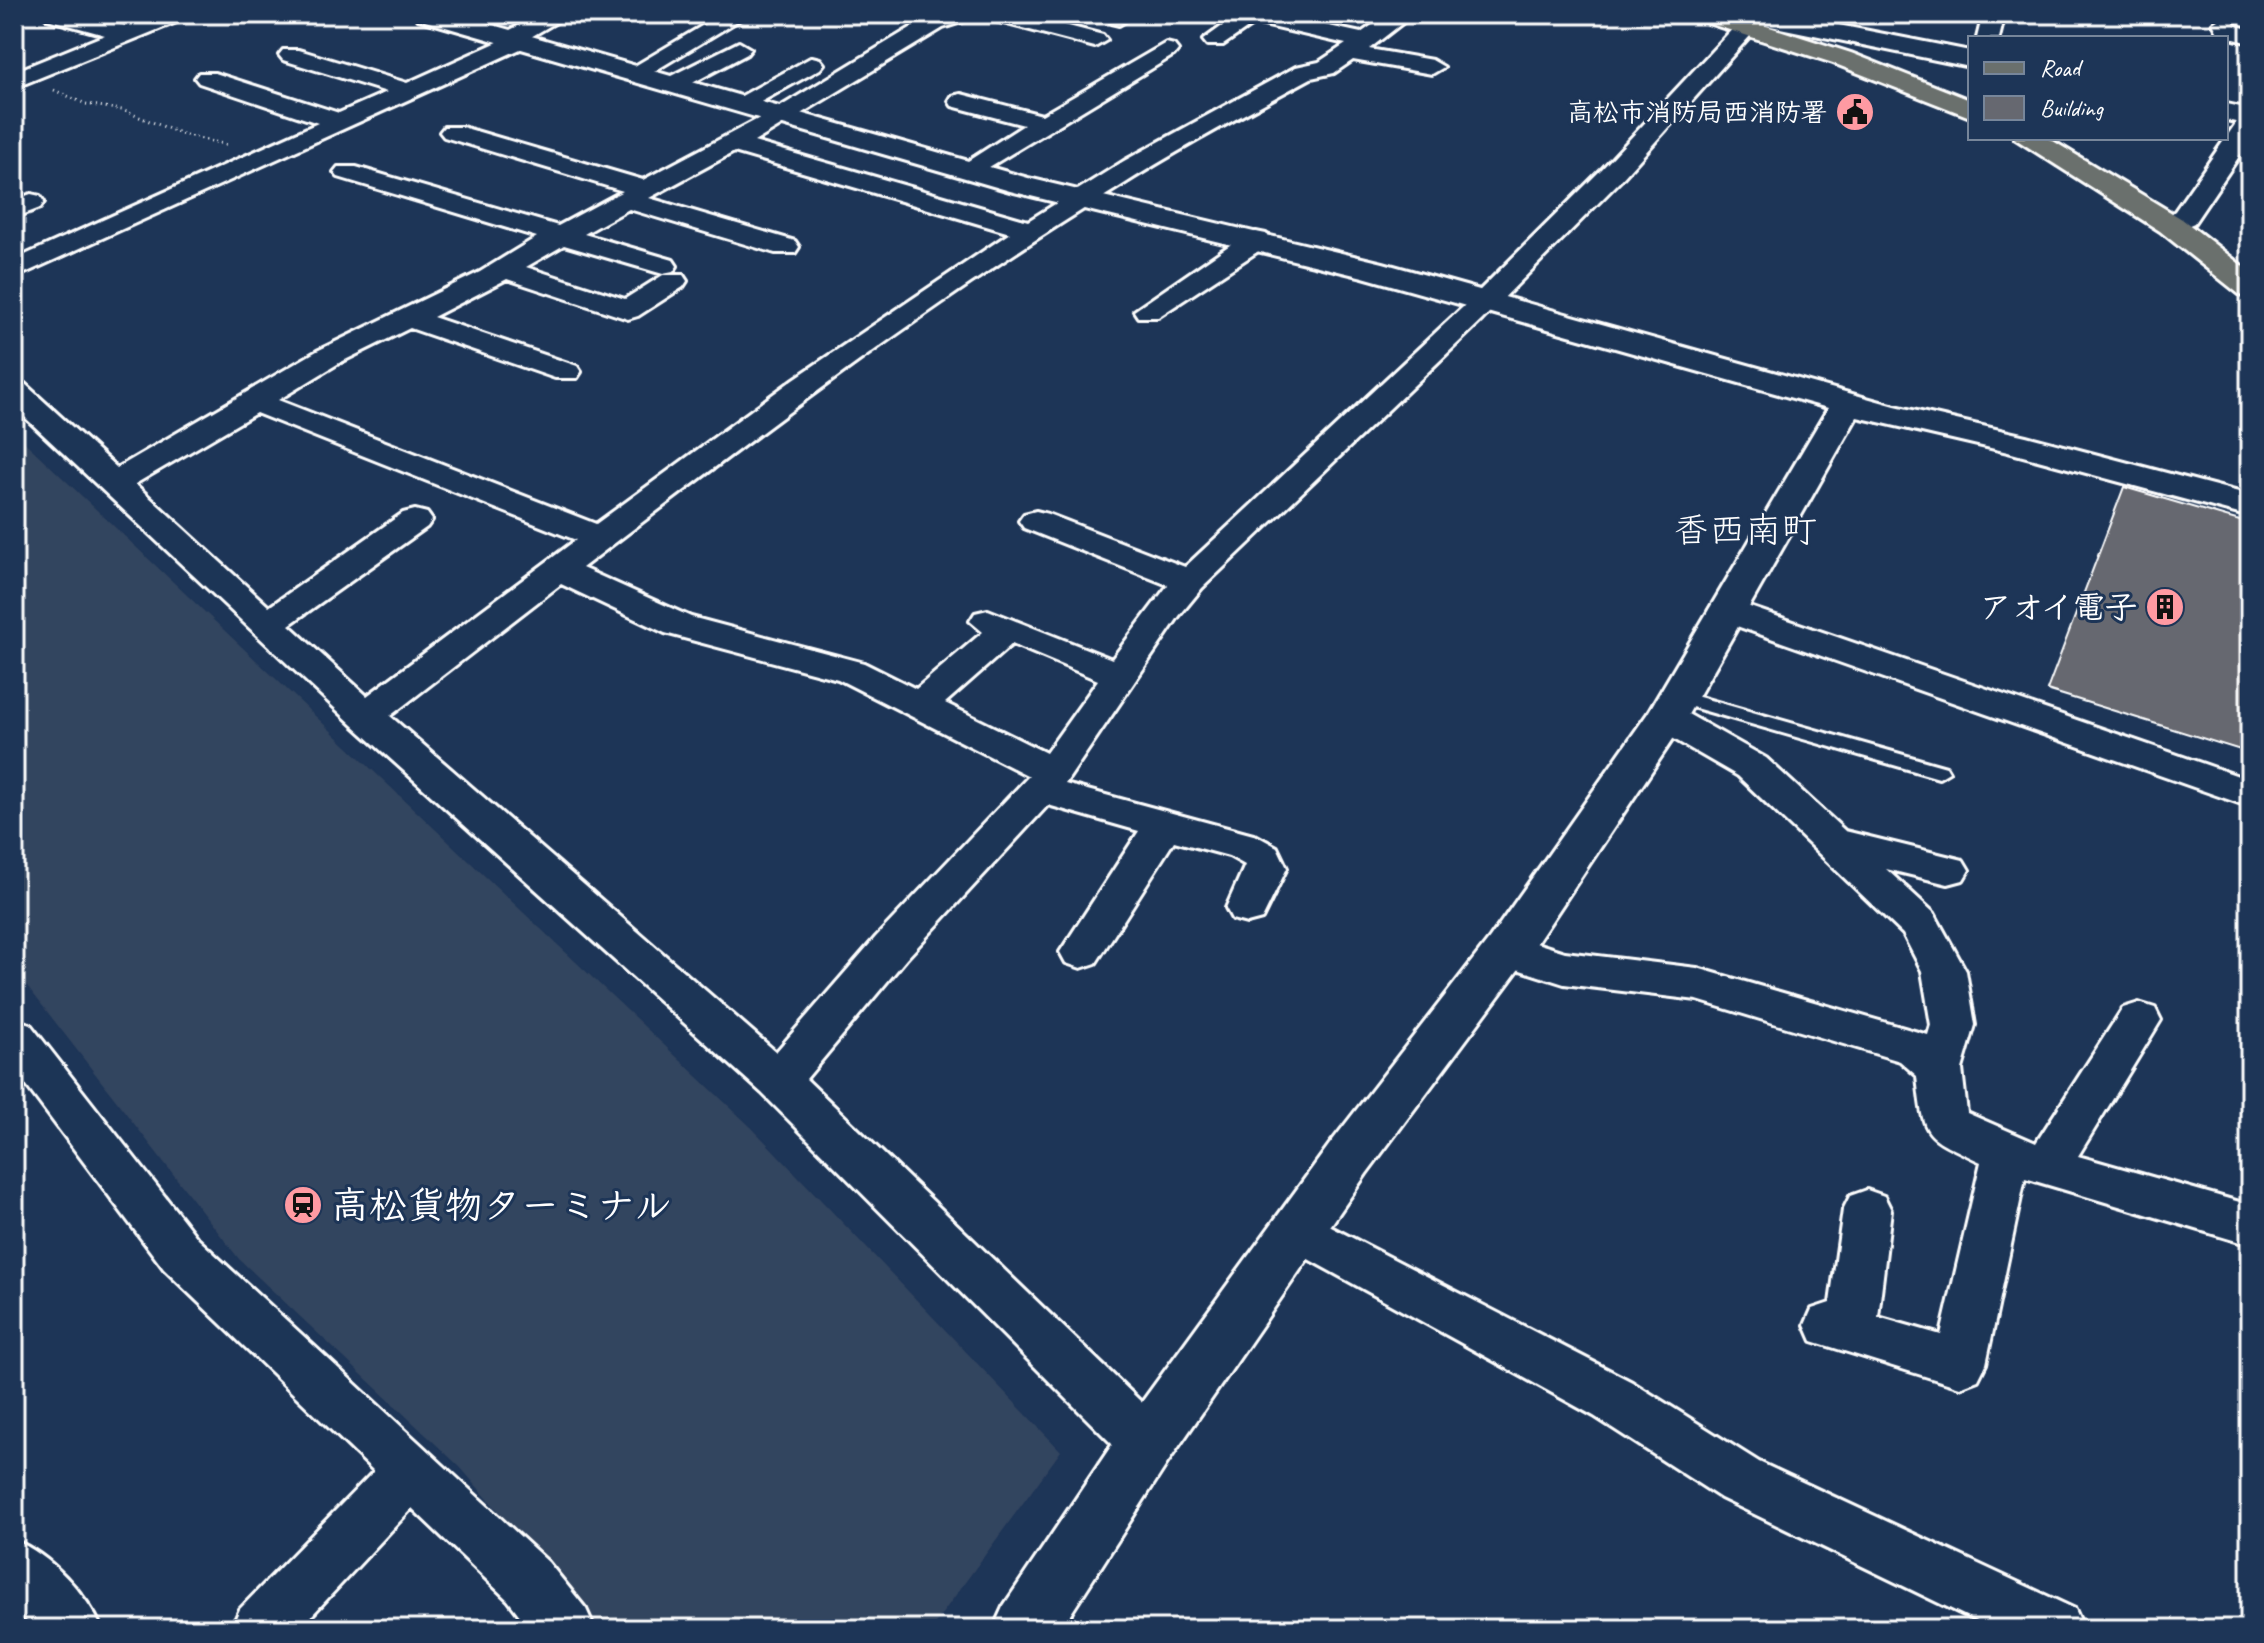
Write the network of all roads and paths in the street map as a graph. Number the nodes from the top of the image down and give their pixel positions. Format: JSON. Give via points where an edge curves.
{"nodes":[{"id":1,"x":55,"y":14,"type":"edge"},
{"id":2,"x":176,"y":14,"type":"edge"},
{"id":3,"x":427,"y":14,"type":"edge"},
{"id":4,"x":559,"y":14,"type":"edge"},
{"id":5,"x":963,"y":14,"type":"edge"},
{"id":6,"x":996,"y":14,"type":"edge"},
{"id":7,"x":1403,"y":14,"type":"edge"},
{"id":8,"x":1706,"y":14,"type":"edge"},
{"id":9,"x":1994,"y":14,"type":"edge"},
{"id":10,"x":1247,"y":15,"type":"edge"},
{"id":11,"x":725,"y":16,"type":"edge"},
{"id":12,"x":1754,"y":19,"type":"edge"},
{"id":13,"x":2224,"y":23,"type":"dead end"},
{"id":14,"x":124,"y":33,"type":"junction"},
{"id":15,"x":1988,"y":36,"type":"edge"},
{"id":16,"x":2250,"y":36,"type":"edge"},
{"id":17,"x":514,"y":40,"type":"junction"},
{"id":18,"x":1095,"y":40,"type":"dead end"},
{"id":19,"x":1215,"y":40,"type":"dead end"},
{"id":20,"x":1357,"y":46,"type":"junction"},
{"id":21,"x":739,"y":49,"type":"dead end"},
{"id":22,"x":1166,"y":50,"type":"dead end"},
{"id":23,"x":291,"y":55,"type":"dead end"},
{"id":24,"x":1968,"y":59,"type":"edge"},
{"id":25,"x":812,"y":64,"type":"dead end"},
{"id":26,"x":1432,"y":67,"type":"dead end"},
{"id":27,"x":1326,"y":68,"type":"junction"},
{"id":28,"x":635,"y":73,"type":"junction"},
{"id":29,"x":207,"y":78,"type":"dead end"},
{"id":30,"x":1363,"y":79,"type":"dead end"},
{"id":31,"x":19,"y":80,"type":"edge"},
{"id":32,"x":673,"y":84,"type":"junction"},
{"id":33,"x":412,"y":92,"type":"junction"},
{"id":34,"x":961,"y":101,"type":"dead end"},
{"id":35,"x":741,"y":103,"type":"junction"},
{"id":36,"x":1968,"y":108,"type":"edge"},
{"id":37,"x":2228,"y":113,"type":"edge"},
{"id":38,"x":784,"y":115,"type":"junction"},
{"id":39,"x":2250,"y":119,"type":"edge"},
{"id":40,"x":341,"y":122,"type":"junction"},
{"id":41,"x":1045,"y":123,"type":"junction"},
{"id":42,"x":453,"y":132,"type":"dead end"},
{"id":43,"x":2031,"y":140,"type":"edge"},
{"id":44,"x":731,"y":143,"type":"junction"},
{"id":45,"x":264,"y":156,"type":"junction"},
{"id":46,"x":967,"y":170,"type":"junction"},
{"id":47,"x":347,"y":172,"type":"dead end"},
{"id":48,"x":635,"y":194,"type":"junction"},
{"id":49,"x":1080,"y":199,"type":"junction"},
{"id":50,"x":2171,"y":225,"type":"junction"},
{"id":51,"x":1032,"y":231,"type":"junction"},
{"id":52,"x":564,"y":236,"type":"junction"},
{"id":53,"x":1256,"y":240,"type":"junction"},
{"id":54,"x":785,"y":247,"type":"dead end"},
{"id":55,"x":504,"y":269,"type":"junction"},
{"id":56,"x":14,"y":270,"type":"edge"},
{"id":57,"x":2250,"y":287,"type":"edge"},
{"id":58,"x":1484,"y":300,"type":"junction"},
{"id":59,"x":1148,"y":311,"type":"dead end"},
{"id":60,"x":408,"y":318,"type":"junction"},
{"id":61,"x":566,"y":372,"type":"dead end"},
{"id":62,"x":14,"y":390,"type":"edge"},
{"id":63,"x":254,"y":401,"type":"junction"},
{"id":64,"x":1848,"y":403,"type":"junction"},
{"id":65,"x":113,"y":484,"type":"junction"},
{"id":66,"x":2250,"y":506,"type":"edge"},
{"id":67,"x":415,"y":520,"type":"dead end"},
{"id":68,"x":1036,"y":521,"type":"dead end"},
{"id":69,"x":601,"y":538,"type":"junction"},
{"id":70,"x":558,"y":570,"type":"junction"},
{"id":71,"x":1190,"y":581,"type":"junction"},
{"id":72,"x":1727,"y":610,"type":"junction"},
{"id":73,"x":268,"y":624,"type":"junction"},
{"id":74,"x":1120,"y":676,"type":"junction"},
{"id":75,"x":920,"y":705,"type":"junction"},
{"id":76,"x":1672,"y":708,"type":"junction"},
{"id":77,"x":366,"y":716,"type":"junction"},
{"id":78,"x":1939,"y":772,"type":"dead end"},
{"id":79,"x":1046,"y":781,"type":"junction"},
{"id":80,"x":2250,"y":794,"type":"edge"},
{"id":81,"x":1164,"y":825,"type":"junction"},
{"id":82,"x":1837,"y":843,"type":"junction"},
{"id":83,"x":1948,"y":870,"type":"dead end"},
{"id":84,"x":1247,"y":908,"type":"dead end"},
{"id":85,"x":1507,"y":950,"type":"junction"},
{"id":86,"x":1081,"y":952,"type":"dead end"},
{"id":87,"x":2139,"y":1020,"type":"dead end"},
{"id":88,"x":14,"y":1036,"type":"edge"},
{"id":89,"x":1939,"y":1069,"type":"junction"},
{"id":90,"x":778,"y":1080,"type":"junction"},
{"id":91,"x":2027,"y":1159,"type":"junction"},
{"id":92,"x":1867,"y":1210,"type":"dead end"},
{"id":93,"x":2250,"y":1225,"type":"edge"},
{"id":94,"x":1298,"y":1230,"type":"junction"},
{"id":95,"x":1147,"y":1443,"type":"junction"},
{"id":96,"x":413,"y":1469,"type":"junction"},
{"id":97,"x":14,"y":1567,"type":"edge"},
{"id":98,"x":73,"y":1629,"type":"edge"},
{"id":99,"x":260,"y":1629,"type":"edge"},
{"id":100,"x":566,"y":1629,"type":"edge"},
{"id":101,"x":1025,"y":1629,"type":"edge"},
{"id":102,"x":2055,"y":1629,"type":"edge"}],
"edges":[{"from":1,"to":14,"type":"street"},
{"from":2,"to":14,"type":"street"},
{"from":3,"to":17,"type":"street"},
{"from":4,"to":17,"type":"street"},
{"from":5,"to":38,"type":"street","via":[[935,23]]},
{"from":6,"to":18,"type":"street"},
{"from":7,"to":20,"type":"street"},
{"from":8,"to":12,"type":"main road"},
{"from":9,"to":15,"type":"street"},
{"from":10,"to":19,"type":"street"},
{"from":10,"to":20,"type":"street"},
{"from":11,"to":28,"type":"street"},
{"from":12,"to":24,"type":"street"},
{"from":12,"to":36,"type":"main road"},
{"from":12,"to":58,"type":"street","via":[[1611,175]]},
{"from":13,"to":16,"type":"street","via":[[2227,30]]},
{"from":14,"to":31,"type":"street"},
{"from":17,"to":28,"type":"street"},
{"from":17,"to":33,"type":"street"},
{"from":20,"to":26,"type":"street"},
{"from":20,"to":27,"type":"street"},
{"from":21,"to":32,"type":"street"},
{"from":22,"to":41,"type":"street"},
{"from":23,"to":33,"type":"street"},
{"from":25,"to":35,"type":"street"},
{"from":27,"to":30,"type":"street"},
{"from":27,"to":49,"type":"street","via":[[1304,72]]},
{"from":28,"to":32,"type":"street"},
{"from":29,"to":40,"type":"street"},
{"from":31,"to":45,"type":"path"},
{"from":32,"to":35,"type":"street"},
{"from":33,"to":40,"type":"street"},
{"from":34,"to":41,"type":"street"},
{"from":35,"to":38,"type":"street"},
{"from":37,"to":39,"type":"street"},
{"from":38,"to":44,"type":"street"},
{"from":38,"to":46,"type":"street"},
{"from":39,"to":50,"type":"street","via":[[2185,217]]},
{"from":40,"to":45,"type":"street"},
{"from":41,"to":46,"type":"street"},
{"from":42,"to":48,"type":"street"},
{"from":43,"to":50,"type":"main road"},
{"from":44,"to":48,"type":"street"},
{"from":44,"to":51,"type":"street"},
{"from":45,"to":56,"type":"street"},
{"from":46,"to":49,"type":"street"},
{"from":47,"to":52,"type":"street"},
{"from":48,"to":52,"type":"street"},
{"from":48,"to":54,"type":"street"},
{"from":49,"to":51,"type":"street"},
{"from":49,"to":53,"type":"street"},
{"from":50,"to":57,"type":"main road"},
{"from":51,"to":69,"type":"street","via":[[729,440]]},
{"from":52,"to":55,"type":"street"},
{"from":52,"to":55,"type":"street","via":[[668,274],[628,310]]},
{"from":53,"to":58,"type":"street"},
{"from":53,"to":59,"type":"street"},
{"from":55,"to":60,"type":"street"},
{"from":58,"to":64,"type":"street"},
{"from":58,"to":71,"type":"street"},
{"from":60,"to":61,"type":"street"},
{"from":60,"to":63,"type":"street"},
{"from":62,"to":65,"type":"street"},
{"from":63,"to":65,"type":"street"},
{"from":63,"to":69,"type":"street"},
{"from":64,"to":66,"type":"street"},
{"from":64,"to":72,"type":"street"},
{"from":65,"to":73,"type":"street"},
{"from":67,"to":73,"type":"street"},
{"from":68,"to":71,"type":"street"},
{"from":69,"to":70,"type":"street"},
{"from":70,"to":75,"type":"street","via":[[678,625],[851,671]]},
{"from":70,"to":77,"type":"street"},
{"from":71,"to":74,"type":"street"},
{"from":72,"to":76,"type":"street"},
{"from":72,"to":80,"type":"street"},
{"from":73,"to":77,"type":"street"},
{"from":74,"to":75,"type":"street","via":[[998,625]]},
{"from":74,"to":79,"type":"street"},
{"from":75,"to":79,"type":"street"},
{"from":76,"to":78,"type":"lane"},
{"from":76,"to":82,"type":"street","via":[[1752,767]]},
{"from":76,"to":85,"type":"street"},
{"from":77,"to":90,"type":"street"},
{"from":79,"to":81,"type":"street"},
{"from":79,"to":90,"type":"street"},
{"from":81,"to":84,"type":"street","via":[[1243,846],[1263,857],[1266,868]]},
{"from":81,"to":86,"type":"street"},
{"from":82,"to":83,"type":"street"},
{"from":82,"to":89,"type":"street","via":[[1919,924],[1944,971],[1953,1025]]},
{"from":85,"to":89,"type":"street","via":[[1564,968],[1697,984],[1915,1048]]},
{"from":85,"to":94,"type":"street"},
{"from":87,"to":91,"type":"street"},
{"from":88,"to":96,"type":"street","via":[[181,1254]]},
{"from":89,"to":91,"type":"street","via":[[1945,1123]]},
{"from":90,"to":95,"type":"street"},
{"from":91,"to":92,"type":"street","via":[[1960,1364],[1841,1328]]},
{"from":91,"to":93,"type":"street"},
{"from":94,"to":95,"type":"street"},
{"from":94,"to":102,"type":"street","via":[[1613,1399],[1740,1480]]},
{"from":95,"to":101,"type":"street"},
{"from":96,"to":99,"type":"street"},
{"from":96,"to":100,"type":"street","via":[[528,1581]]},
{"from":97,"to":98,"type":"street"}]}
